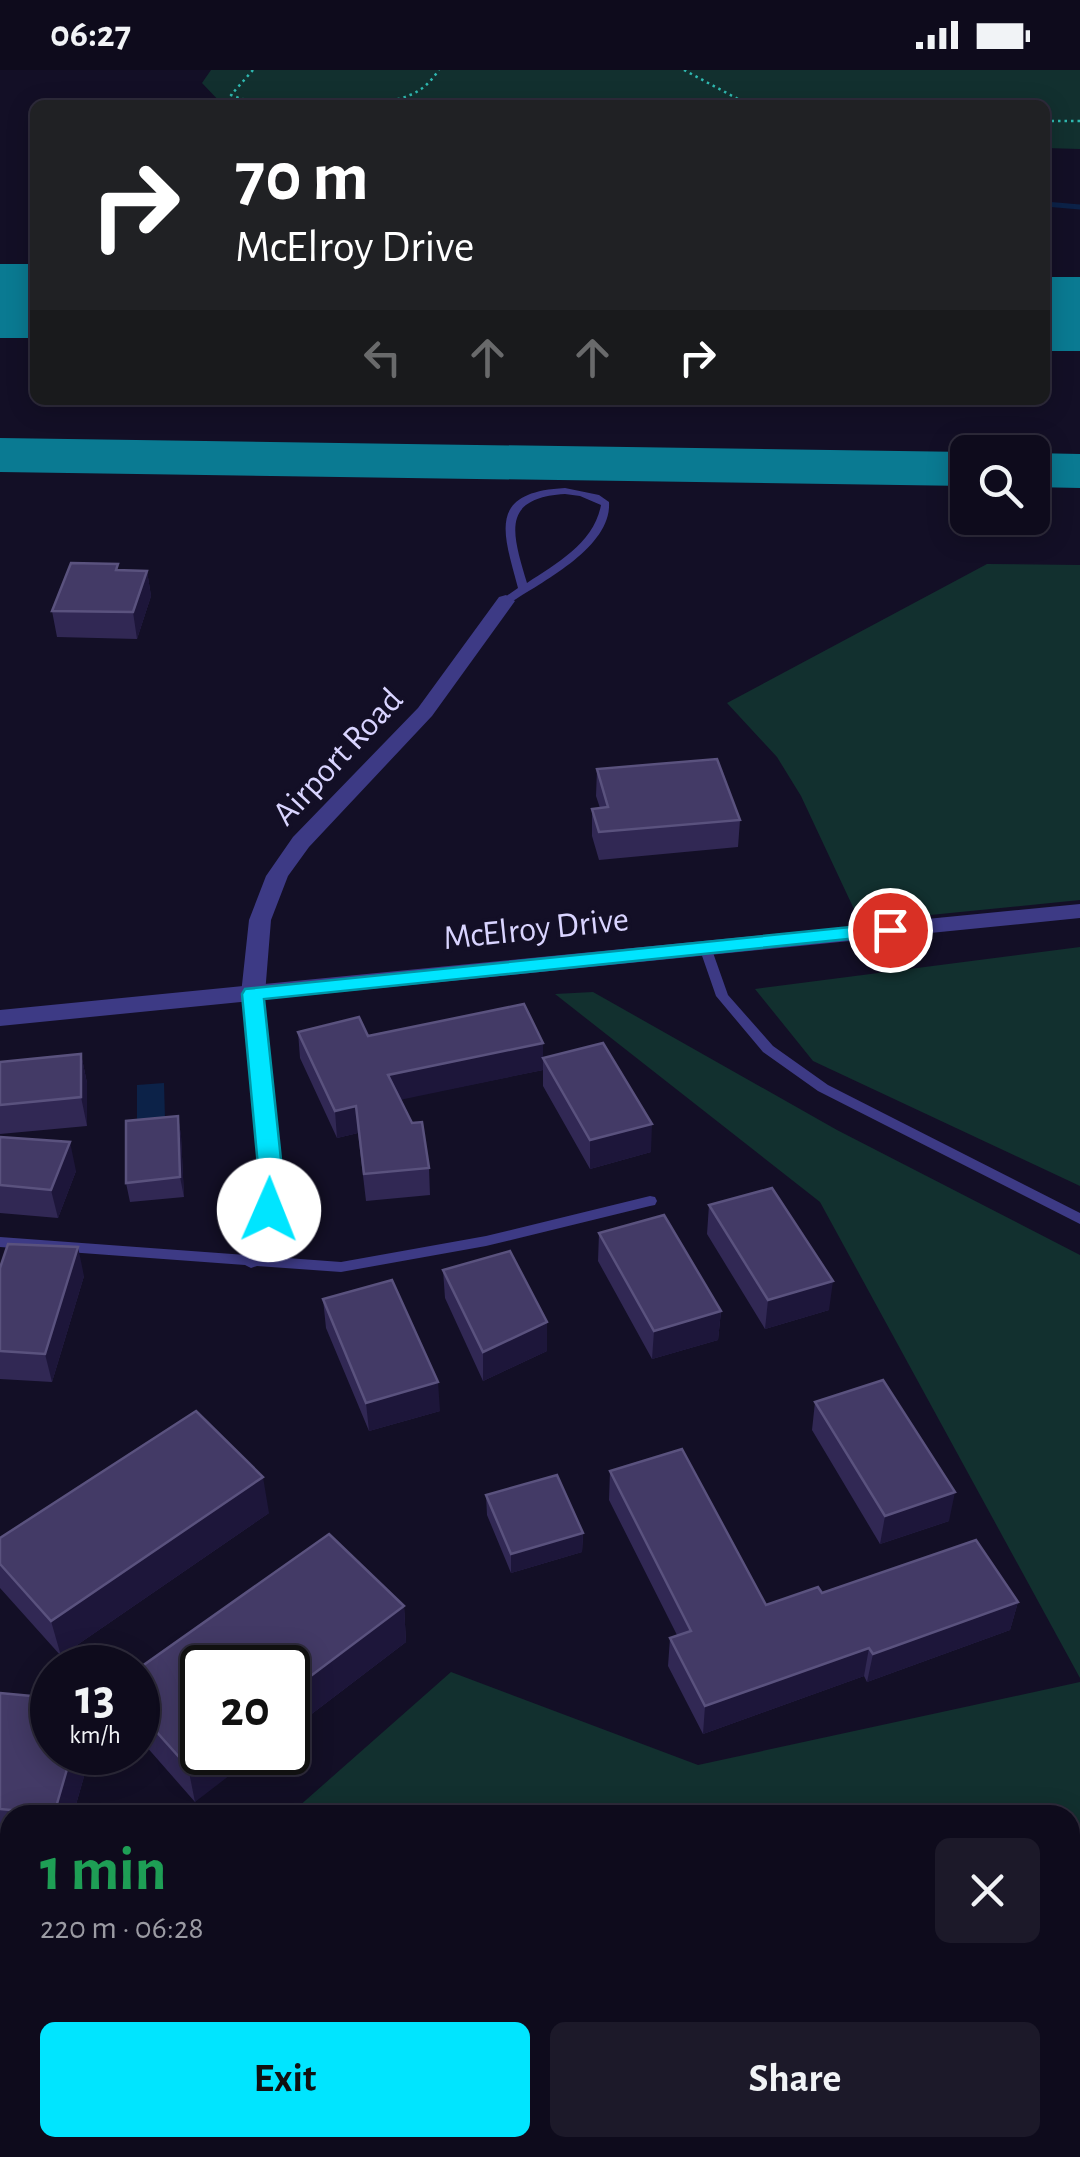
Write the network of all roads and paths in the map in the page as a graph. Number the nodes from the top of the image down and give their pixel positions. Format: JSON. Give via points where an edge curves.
{"nodes":[{"id":1,"x":253,"y":70,"type":"edge"},
{"id":2,"x":439,"y":70,"type":"edge"},
{"id":3,"x":684,"y":70,"type":"edge"},
{"id":4,"x":242,"y":100,"type":"edge"},
{"id":5,"x":397,"y":100,"type":"edge"},
{"id":6,"x":741,"y":100,"type":"edge"},
{"id":7,"x":1050,"y":121,"type":"edge"},
{"id":8,"x":1080,"y":121,"type":"edge"},
{"id":9,"x":514,"y":594,"type":"junction"},
{"id":10,"x":1080,"y":912,"type":"edge"},
{"id":11,"x":705,"y":947,"type":"junction"},
{"id":12,"x":252,"y":994,"type":"junction"},
{"id":13,"x":0,"y":1018,"type":"edge"},
{"id":14,"x":650,"y":1201,"type":"dead end"},
{"id":15,"x":1080,"y":1219,"type":"edge"},
{"id":16,"x":0,"y":1242,"type":"edge"},
{"id":17,"x":251,"y":1263,"type":"junction"}],
"edges":[{"from":1,"to":4,"type":"path","via":[[231,96]]},
{"from":2,"to":5,"type":"path","via":[[417,94]]},
{"from":3,"to":6,"type":"path"},
{"from":7,"to":8,"type":"path"},
{"from":9,"to":9,"type":"lane","name":"Airport Road","via":[[578,552],[606,517],[599,497],[553,492],[515,508],[509,526]]},
{"from":9,"to":12,"type":"street","name":"Airport Road","via":[[425,712],[276,876],[260,920]]},
{"from":10,"to":11,"type":"street","name":"McElroy Drive"},
{"from":11,"to":12,"type":"street","name":"McElroy Drive"},
{"from":11,"to":15,"type":"lane","via":[[722,996],[768,1049],[823,1088]]},
{"from":12,"to":13,"type":"street","name":"McElroy Drive"},
{"from":12,"to":17,"type":"lane","via":[[272,1188]]},
{"from":14,"to":17,"type":"lane","via":[[341,1267]]},
{"from":16,"to":17,"type":"lane"}]}
